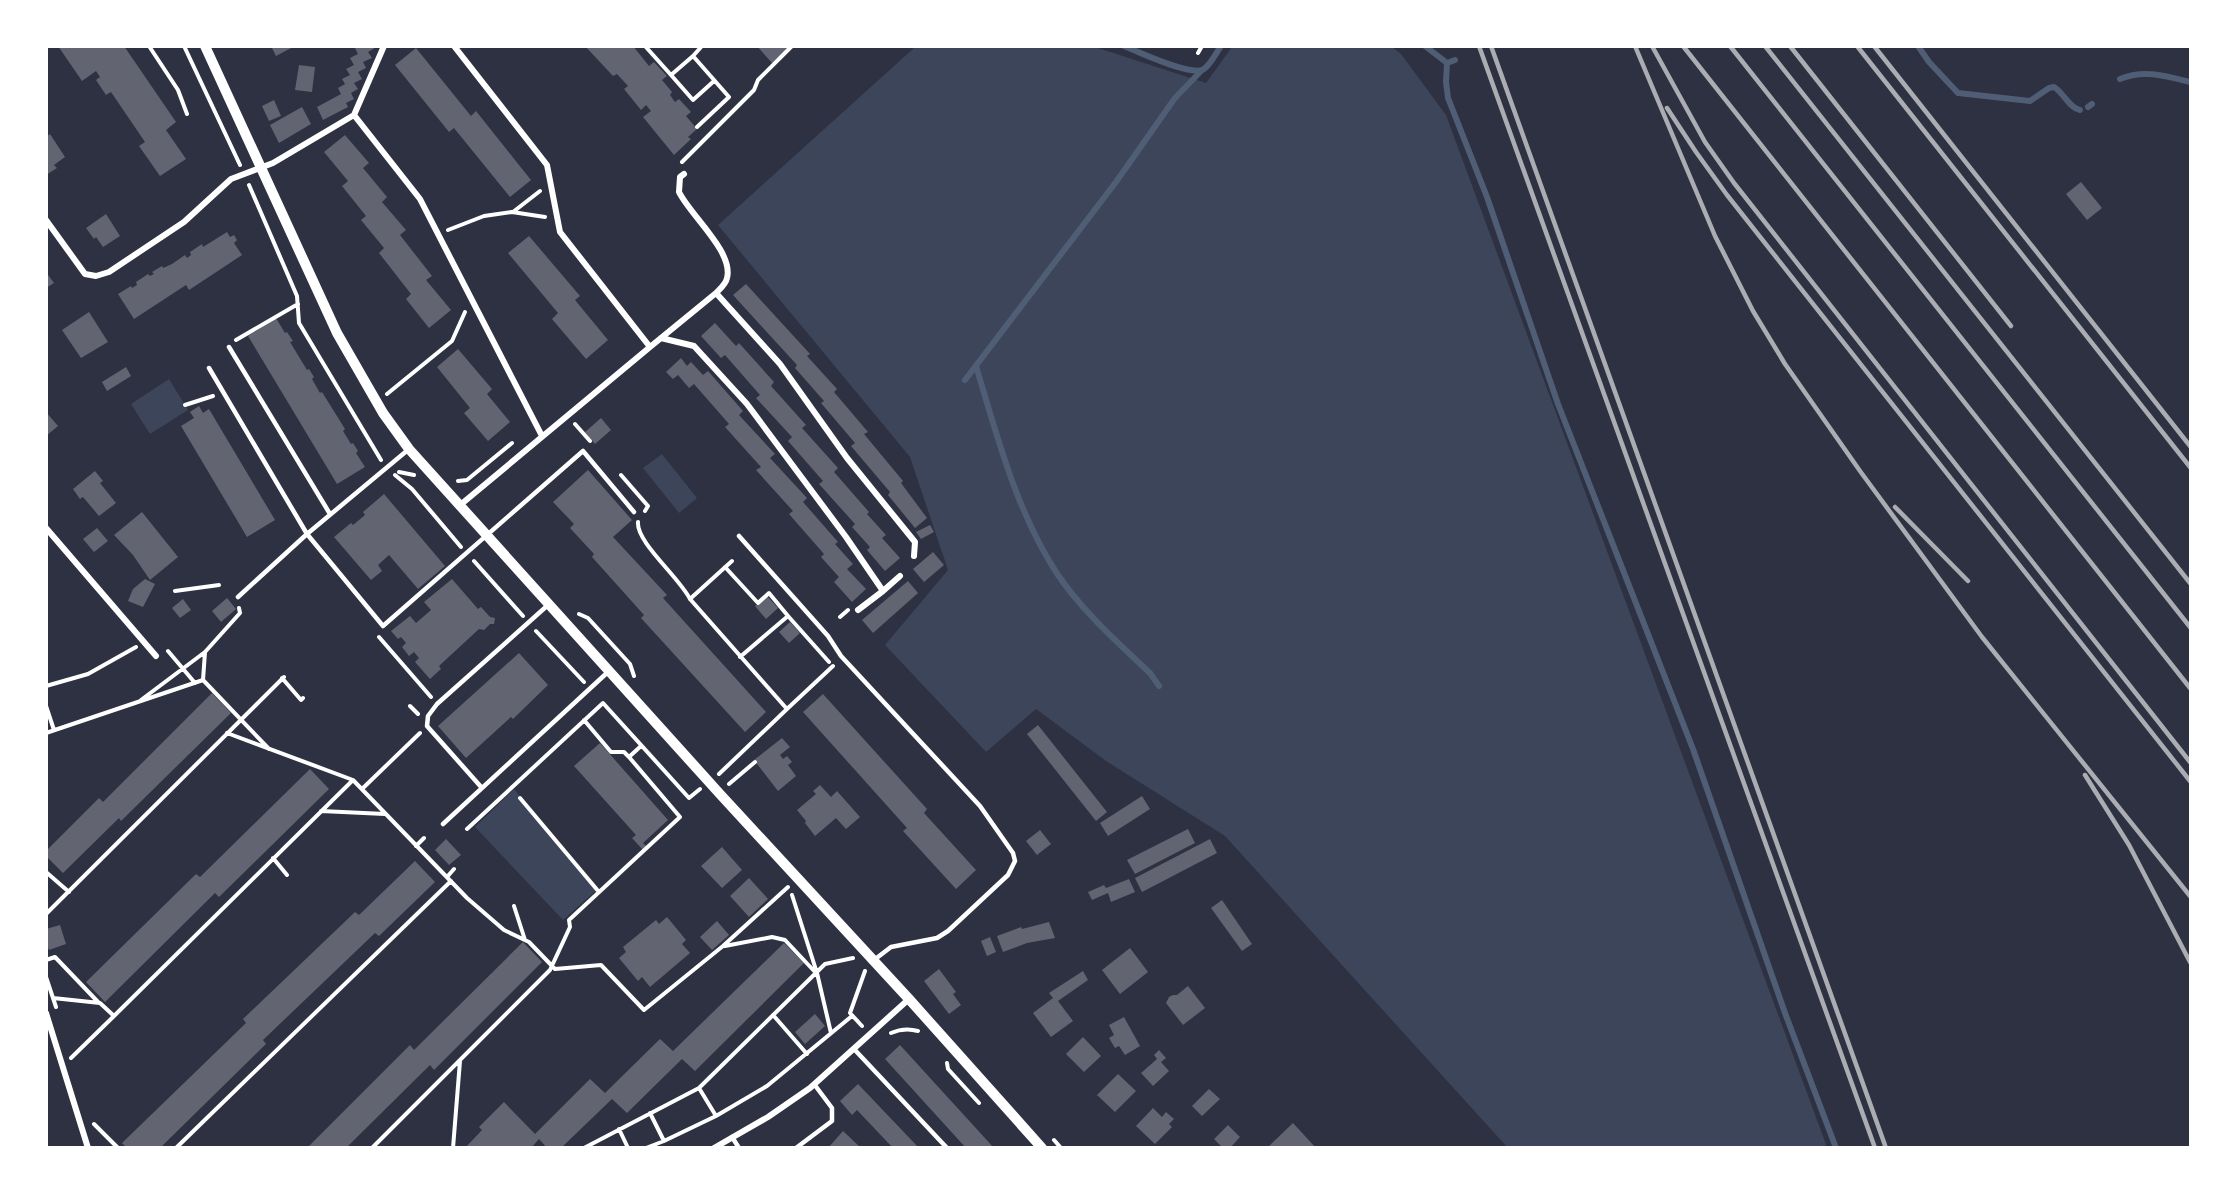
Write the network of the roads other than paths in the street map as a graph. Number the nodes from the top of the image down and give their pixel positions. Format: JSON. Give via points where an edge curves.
{"nodes":[{"id":1,"x":205,"y":46,"type":"edge"},
{"id":2,"x":384,"y":46,"type":"edge"},
{"id":3,"x":454,"y":46,"type":"edge"},
{"id":4,"x":354,"y":115,"type":"junction"},
{"id":5,"x":262,"y":167,"type":"junction"},
{"id":6,"x":684,"y":174,"type":"dead end"},
{"id":7,"x":46,"y":220,"type":"edge"},
{"id":8,"x":716,"y":293,"type":"junction"},
{"id":9,"x":661,"y":338,"type":"junction"},
{"id":10,"x":230,"y":345,"type":"road end"},
{"id":11,"x":650,"y":347,"type":"junction"},
{"id":12,"x":209,"y":368,"type":"dead end"},
{"id":13,"x":542,"y":436,"type":"junction"},
{"id":14,"x":409,"y":449,"type":"junction"},
{"id":15,"x":458,"y":506,"type":"junction"},
{"id":16,"x":634,"y":512,"type":"dead end"},
{"id":17,"x":330,"y":514,"type":"junction"},
{"id":18,"x":46,"y":528,"type":"edge"},
{"id":19,"x":307,"y":534,"type":"junction"},
{"id":20,"x":486,"y":536,"type":"junction"},
{"id":21,"x":739,"y":536,"type":"dead end"},
{"id":22,"x":914,"y":556,"type":"dead end"},
{"id":23,"x":900,"y":576,"type":"dead end"},
{"id":24,"x":883,"y":591,"type":"junction"},
{"id":25,"x":238,"y":597,"type":"road end"},
{"id":26,"x":548,"y":605,"type":"junction"},
{"id":27,"x":858,"y":610,"type":"dead end"},
{"id":28,"x":156,"y":656,"type":"dead end"},
{"id":29,"x":609,"y":671,"type":"junction"},
{"id":30,"x":482,"y":788,"type":"junction"},
{"id":31,"x":443,"y":824,"type":"dead end"},
{"id":32,"x":874,"y":960,"type":"junction"},
{"id":33,"x":909,"y":999,"type":"junction"},
{"id":34,"x":46,"y":1013,"type":"edge"},
{"id":35,"x":854,"y":1049,"type":"junction"},
{"id":36,"x":814,"y":1084,"type":"junction"},
{"id":37,"x":732,"y":1137,"type":"junction"},
{"id":38,"x":88,"y":1148,"type":"edge"},
{"id":39,"x":714,"y":1148,"type":"edge"},
{"id":40,"x":739,"y":1148,"type":"edge"},
{"id":41,"x":796,"y":1148,"type":"edge"},
{"id":42,"x":947,"y":1148,"type":"edge"},
{"id":43,"x":1042,"y":1148,"type":"edge"}],
"edges":[{"from":1,"to":5,"type":"street"},
{"from":2,"to":4,"type":"street"},
{"from":3,"to":11,"type":"street","via":[[547,165],[560,232]]},
{"from":4,"to":5,"type":"street"},
{"from":4,"to":13,"type":"street","via":[[420,199]]},
{"from":5,"to":7,"type":"street","via":[[231,179],[184,222],[109,272],[96,276],[85,274]]},
{"from":5,"to":14,"type":"street","via":[[337,333],[383,413]]},
{"from":6,"to":8,"type":"street","via":[[679,185],[682,199],[727,262],[727,278]]},
{"from":8,"to":9,"type":"street"},
{"from":8,"to":22,"type":"street","via":[[780,364],[847,458],[915,542]]},
{"from":9,"to":11,"type":"street"},
{"from":9,"to":24,"type":"street","via":[[694,346],[747,404]]},
{"from":10,"to":17,"type":"lane"},
{"from":11,"to":13,"type":"street"},
{"from":12,"to":19,"type":"lane"},
{"from":13,"to":15,"type":"street"},
{"from":14,"to":15,"type":"street"},
{"from":14,"to":17,"type":"lane"},
{"from":15,"to":20,"type":"street"},
{"from":16,"to":20,"type":"lane","via":[[583,451]]},
{"from":17,"to":19,"type":"lane"},
{"from":18,"to":28,"type":"street"},
{"from":19,"to":20,"type":"lane","via":[[383,626]]},
{"from":19,"to":25,"type":"lane"},
{"from":20,"to":26,"type":"street"},
{"from":21,"to":32,"type":"lane","via":[[828,636],[841,656],[980,806],[1013,853],[1015,861],[1008,875],[948,931],[938,938],[891,947]]},
{"from":23,"to":24,"type":"street"},
{"from":24,"to":27,"type":"street"},
{"from":26,"to":29,"type":"street"},
{"from":26,"to":30,"type":"lane","via":[[428,716],[427,726]]},
{"from":29,"to":30,"type":"lane"},
{"from":29,"to":32,"type":"street"},
{"from":30,"to":31,"type":"lane"},
{"from":32,"to":33,"type":"street"},
{"from":33,"to":35,"type":"street"},
{"from":33,"to":43,"type":"street"},
{"from":34,"to":38,"type":"street"},
{"from":35,"to":36,"type":"street"},
{"from":35,"to":42,"type":"lane"},
{"from":36,"to":37,"type":"street"},
{"from":36,"to":41,"type":"lane","via":[[832,1108],[832,1121]]},
{"from":37,"to":39,"type":"street"},
{"from":37,"to":40,"type":"lane"}]}
